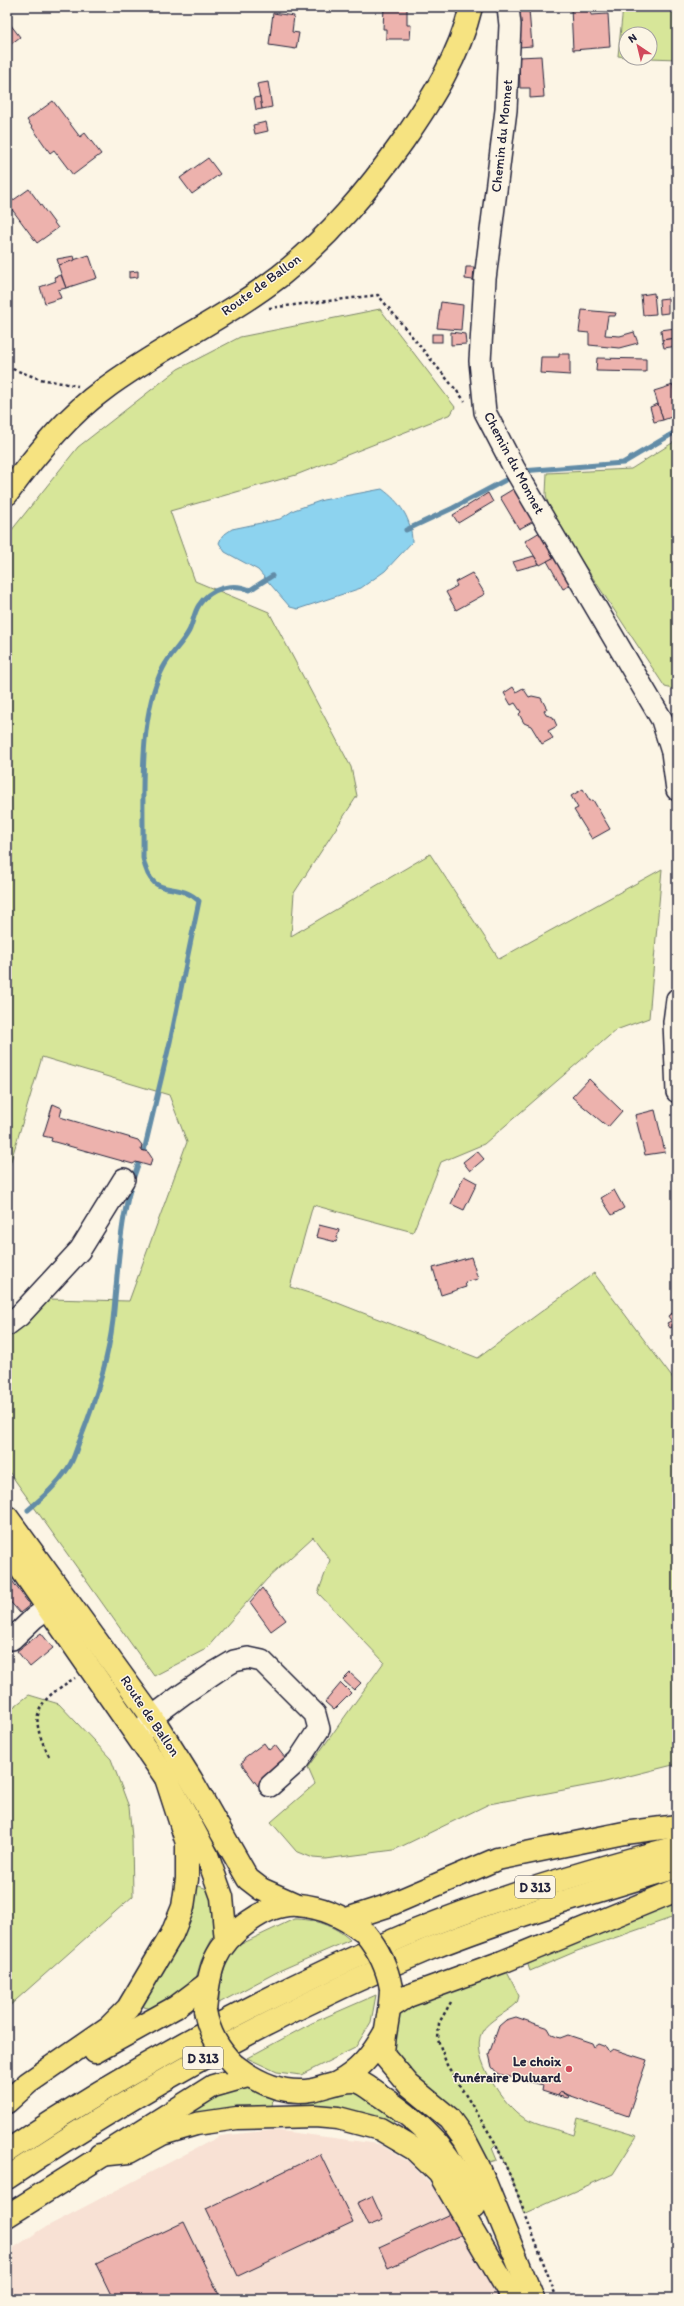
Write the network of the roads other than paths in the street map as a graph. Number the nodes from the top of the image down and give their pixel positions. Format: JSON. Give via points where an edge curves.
{"nodes":[{"id":1,"x":472,"y":7,"type":"edge"},
{"id":2,"x":508,"y":7,"type":"edge"},
{"id":3,"x":7,"y":494,"type":"edge"},
{"id":4,"x":677,"y":790,"type":"edge"},
{"id":5,"x":677,"y":999,"type":"edge"},
{"id":6,"x":677,"y":1092,"type":"edge"},
{"id":7,"x":124,"y":1179,"type":"dead end"},
{"id":8,"x":7,"y":1325,"type":"edge"},
{"id":9,"x":7,"y":1517,"type":"edge"},
{"id":10,"x":7,"y":1549,"type":"edge"},
{"id":11,"x":56,"y":1602,"type":"junction"},
{"id":12,"x":12,"y":1639,"type":"dead end"},
{"id":13,"x":152,"y":1717,"type":"junction"},
{"id":14,"x":139,"y":1737,"type":"junction"},
{"id":15,"x":166,"y":1778,"type":"junction"},
{"id":16,"x":270,"y":1786,"type":"dead end"},
{"id":17,"x":677,"y":1826,"type":"edge"},
{"id":18,"x":677,"y":1847,"type":"edge"},
{"id":19,"x":677,"y":1867,"type":"edge"},
{"id":20,"x":677,"y":1890,"type":"edge"},
{"id":21,"x":297,"y":1905,"type":"junction"},
{"id":22,"x":347,"y":1919,"type":"junction"},
{"id":23,"x":226,"y":1941,"type":"junction"},
{"id":24,"x":208,"y":1983,"type":"junction"},
{"id":25,"x":391,"y":1997,"type":"junction"},
{"id":26,"x":384,"y":2034,"type":"junction"},
{"id":27,"x":241,"y":2070,"type":"junction"},
{"id":28,"x":337,"y":2083,"type":"junction"},
{"id":29,"x":7,"y":2102,"type":"edge"},
{"id":30,"x":7,"y":2150,"type":"edge"},
{"id":31,"x":100,"y":2155,"type":"junction"},
{"id":32,"x":7,"y":2178,"type":"edge"},
{"id":33,"x":7,"y":2216,"type":"edge"},
{"id":34,"x":514,"y":2299,"type":"edge"},
{"id":35,"x":533,"y":2299,"type":"edge"}],
"edges":[{"from":1,"to":3,"type":"main road","name":"Route de Ballon","via":[[466,28],[441,85],[374,181],[330,232],[279,276],[102,390],[69,421]]},
{"from":2,"to":4,"type":"street","name":"Chemin du Monnet","via":[[510,25],[506,110],[485,279],[480,361],[485,412],[518,474],[662,720],[672,752]]},
{"from":5,"to":6,"type":"street","via":[[674,1022]]},
{"from":7,"to":8,"type":"street","via":[[80,1250],[19,1316]]},
{"from":9,"to":11,"type":"main road","name":"Route de Ballon"},
{"from":10,"to":11,"type":"main road","name":"Route de Ballon"},
{"from":11,"to":12,"type":"street"},
{"from":11,"to":13,"type":"main road","name":"Route de Ballon"},
{"from":11,"to":14,"type":"main road","name":"Route de Ballon","via":[[90,1668]]},
{"from":13,"to":14,"type":"street"},
{"from":13,"to":16,"type":"street","via":[[234,1661],[248,1658],[262,1661],[315,1714],[319,1729],[298,1761]]},
{"from":13,"to":21,"type":"main road","name":"Route de Ballon","via":[[248,1879],[261,1889]]},
{"from":14,"to":15,"type":"main road","name":"Route de Ballon"},
{"from":15,"to":23,"type":"main road","name":"Route de Ballon","via":[[207,1855],[222,1897]]},
{"from":15,"to":29,"type":"main road","via":[[187,1843],[187,1879],[183,1907],[172,1934],[128,2008],[109,2027],[28,2083]]},
{"from":17,"to":22,"type":"main road","via":[[624,1833],[497,1858],[388,1906]]},
{"from":18,"to":30,"type":"main road","number":"D 313","via":[[546,1884],[488,1904],[417,1930],[289,1987],[171,2050]]},
{"from":19,"to":32,"type":"main road","number":"D 313","via":[[552,1905],[430,1949],[302,2006],[184,2069],[69,2137]]},
{"from":20,"to":25,"type":"main road","via":[[502,1962],[408,1996]]},
{"from":21,"to":22,"type":"main road"},
{"from":21,"to":23,"type":"main road","via":[[278,1908],[252,1919]]},
{"from":22,"to":25,"type":"main road","bridge":true,"via":[[365,1933],[377,1948],[385,1964]]},
{"from":23,"to":24,"type":"main road","via":[[215,1960]]},
{"from":24,"to":27,"type":"main road","bridge":true,"via":[[205,2011],[208,2029],[221,2052]]},
{"from":24,"to":29,"type":"main road","via":[[176,2007]]},
{"from":25,"to":26,"type":"main road"},
{"from":26,"to":28,"type":"main road","via":[[370,2058]]},
{"from":26,"to":35,"type":"main road","via":[[383,2054],[409,2085],[449,2118],[465,2140]]},
{"from":27,"to":28,"type":"main road","via":[[264,2084],[283,2089],[311,2090]]},
{"from":27,"to":31,"type":"main road"},
{"from":28,"to":34,"type":"main road","via":[[356,2081],[373,2090],[436,2140],[456,2165],[470,2193]]},
{"from":31,"to":33,"type":"main road"},
{"from":31,"to":34,"type":"main road","via":[[129,2152],[162,2134],[196,2124],[237,2118],[315,2116],[338,2118],[380,2129],[414,2148],[439,2172]]}]}
